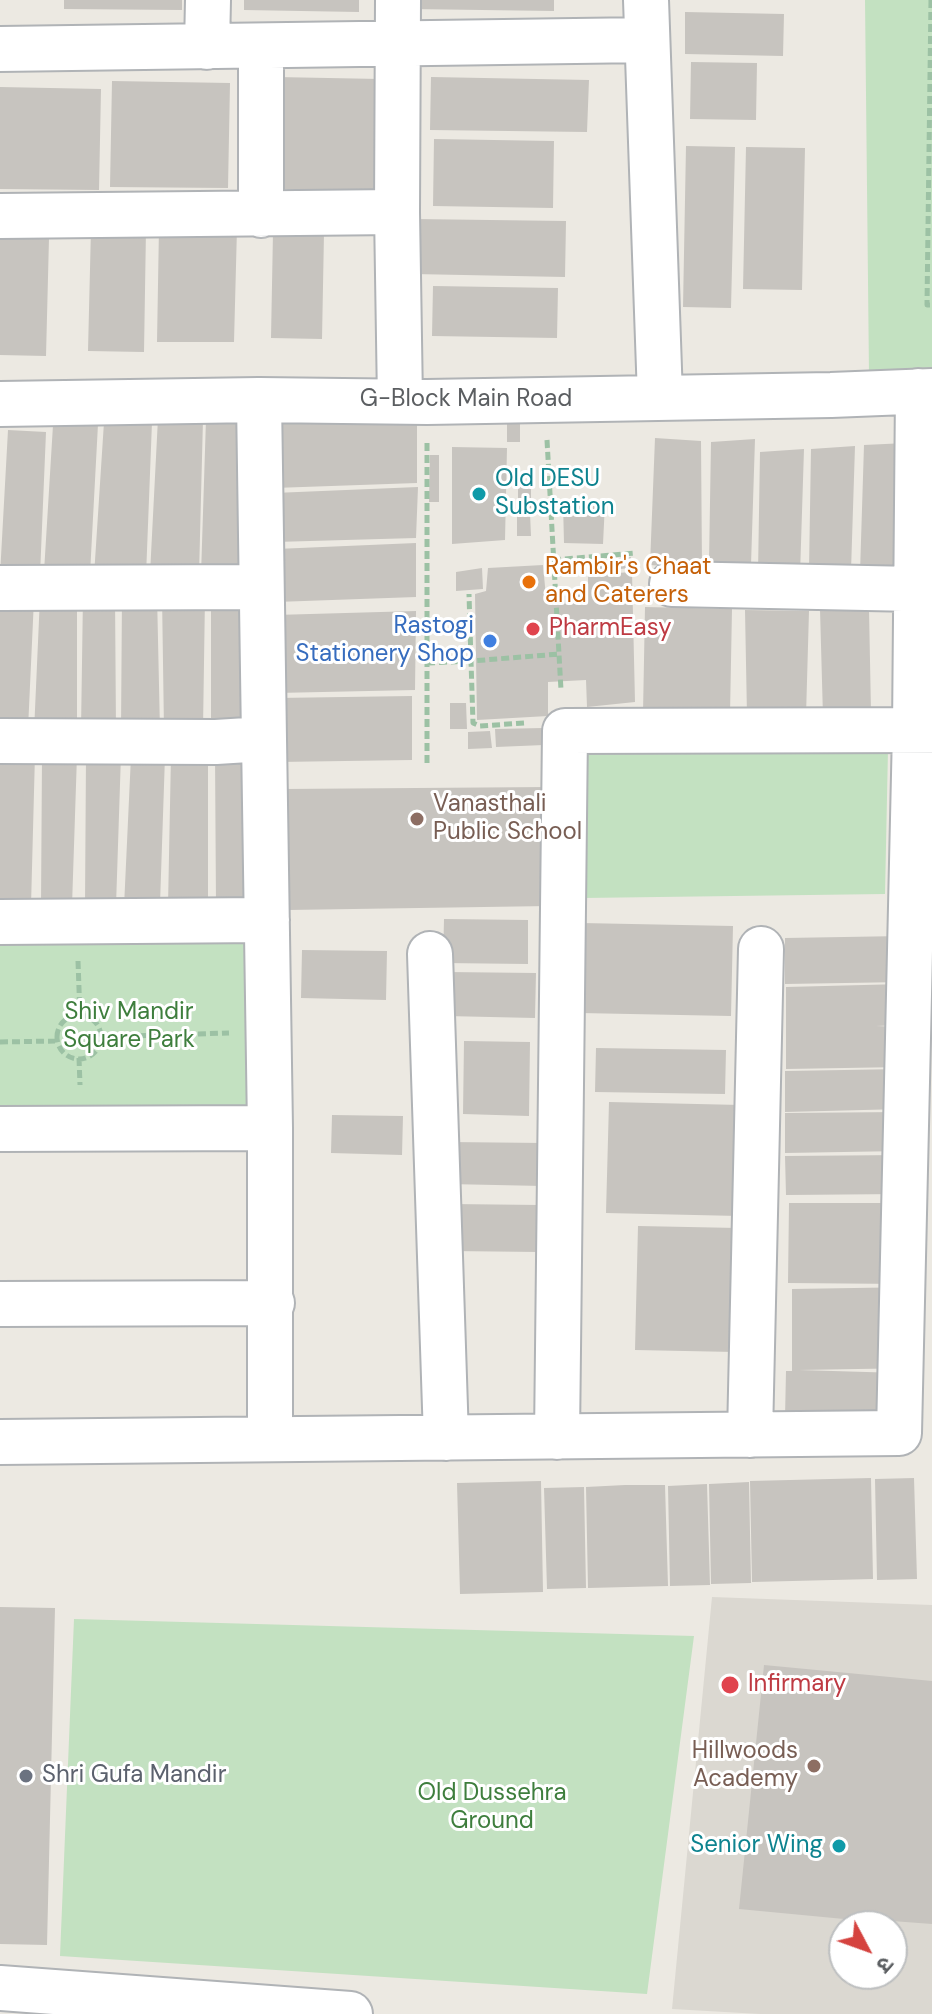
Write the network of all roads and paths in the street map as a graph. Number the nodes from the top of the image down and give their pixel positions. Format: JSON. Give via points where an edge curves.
{"nodes":[{"id":1,"x":208,"y":0,"type":"edge"},
{"id":2,"x":931,"y":0,"type":"edge"},
{"id":3,"x":646,"y":20,"type":"edge"},
{"id":4,"x":399,"y":21,"type":"edge"},
{"id":5,"x":261,"y":46,"type":"junction"},
{"id":6,"x":207,"y":47,"type":"junction"},
{"id":7,"x":0,"y":49,"type":"edge"},
{"id":8,"x":397,"y":212,"type":"junction"},
{"id":9,"x":261,"y":215,"type":"junction"},
{"id":10,"x":0,"y":216,"type":"edge"},
{"id":11,"x":932,"y":305,"type":"edge"},
{"id":12,"x":925,"y":391,"type":"edge"},
{"id":13,"x":660,"y":397,"type":"junction"},
{"id":14,"x":545,"y":399,"type":"junction"},
{"id":15,"x":259,"y":400,"type":"junction"},
{"id":16,"x":414,"y":401,"type":"junction"},
{"id":17,"x":0,"y":404,"type":"edge"},
{"id":18,"x":635,"y":553,"type":"dead end"},
{"id":19,"x":553,"y":560,"type":"junction"},
{"id":20,"x":672,"y":584,"type":"dead end"},
{"id":21,"x":261,"y":587,"type":"junction"},
{"id":22,"x":0,"y":588,"type":"edge"},
{"id":23,"x":915,"y":589,"type":"junction"},
{"id":24,"x":469,"y":594,"type":"dead end"},
{"id":25,"x":560,"y":654,"type":"junction"},
{"id":26,"x":471,"y":661,"type":"junction"},
{"id":27,"x":427,"y":663,"type":"junction"},
{"id":28,"x":562,"y":693,"type":"dead end"},
{"id":29,"x":535,"y":723,"type":"dead end"},
{"id":30,"x":924,"y":730,"type":"edge"},
{"id":31,"x":264,"y":739,"type":"junction"},
{"id":32,"x":0,"y":741,"type":"edge"},
{"id":33,"x":427,"y":764,"type":"dead end"},
{"id":34,"x":267,"y":920,"type":"junction"},
{"id":35,"x":0,"y":922,"type":"edge"},
{"id":36,"x":761,"y":949,"type":"dead end"},
{"id":37,"x":77,"y":950,"type":"dead end"},
{"id":38,"x":430,"y":954,"type":"dead end"},
{"id":39,"x":80,"y":1016,"type":"junction"},
{"id":40,"x":242,"y":1033,"type":"dead end"},
{"id":41,"x":102,"y":1037,"type":"junction"},
{"id":42,"x":55,"y":1041,"type":"junction"},
{"id":43,"x":0,"y":1042,"type":"edge"},
{"id":44,"x":79,"y":1058,"type":"junction"},
{"id":45,"x":80,"y":1087,"type":"dead end"},
{"id":46,"x":270,"y":1128,"type":"junction"},
{"id":47,"x":0,"y":1129,"type":"edge"},
{"id":48,"x":272,"y":1303,"type":"junction"},
{"id":49,"x":0,"y":1304,"type":"edge"},
{"id":50,"x":750,"y":1435,"type":"junction"},
{"id":51,"x":557,"y":1437,"type":"junction"},
{"id":52,"x":270,"y":1438,"type":"junction"},
{"id":53,"x":446,"y":1438,"type":"junction"},
{"id":54,"x":0,"y":1442,"type":"edge"},
{"id":55,"x":0,"y":1988,"type":"edge"},
{"id":56,"x":350,"y":2014,"type":"edge"}],
"edges":[{"from":1,"to":6,"type":"street"},
{"from":2,"to":11,"type":"path","via":[[927,305]]},
{"from":3,"to":4,"type":"street"},
{"from":3,"to":13,"type":"street"},
{"from":4,"to":5,"type":"street"},
{"from":4,"to":8,"type":"street"},
{"from":5,"to":6,"type":"street"},
{"from":5,"to":9,"type":"street"},
{"from":6,"to":7,"type":"street"},
{"from":8,"to":9,"type":"street"},
{"from":8,"to":16,"type":"street"},
{"from":9,"to":10,"type":"street"},
{"from":12,"to":13,"type":"street","name":"G-Block Main Road"},
{"from":12,"to":23,"type":"street"},
{"from":13,"to":14,"type":"street","name":"G-Block Main Road"},
{"from":14,"to":16,"type":"street","name":"G-Block Main Road"},
{"from":14,"to":19,"type":"path"},
{"from":15,"to":16,"type":"street","name":"G-Block Main Road"},
{"from":15,"to":17,"type":"street","name":"G-Block Main Road"},
{"from":15,"to":21,"type":"street"},
{"from":16,"to":27,"type":"path"},
{"from":18,"to":19,"type":"path"},
{"from":19,"to":25,"type":"path"},
{"from":20,"to":23,"type":"street"},
{"from":21,"to":22,"type":"street"},
{"from":21,"to":31,"type":"street"},
{"from":23,"to":30,"type":"street"},
{"from":24,"to":26,"type":"path"},
{"from":25,"to":26,"type":"path"},
{"from":25,"to":28,"type":"path"},
{"from":26,"to":27,"type":"path"},
{"from":26,"to":29,"type":"path","via":[[473,723]]},
{"from":27,"to":33,"type":"path"},
{"from":30,"to":50,"type":"street","via":[[899,1433]]},
{"from":30,"to":51,"type":"street","via":[[565,731]]},
{"from":31,"to":32,"type":"street"},
{"from":31,"to":34,"type":"street"},
{"from":34,"to":35,"type":"street"},
{"from":34,"to":46,"type":"street"},
{"from":36,"to":50,"type":"street"},
{"from":37,"to":39,"type":"path"},
{"from":38,"to":53,"type":"street"},
{"from":39,"to":41,"type":"path","via":[[95,1024]]},
{"from":39,"to":42,"type":"path","via":[[64,1021]]},
{"from":40,"to":41,"type":"path"},
{"from":41,"to":44,"type":"path","via":[[96,1050]]},
{"from":42,"to":43,"type":"path"},
{"from":42,"to":44,"type":"path"},
{"from":44,"to":45,"type":"path"},
{"from":46,"to":47,"type":"street"},
{"from":46,"to":48,"type":"street"},
{"from":48,"to":49,"type":"street"},
{"from":48,"to":52,"type":"street"},
{"from":50,"to":51,"type":"street"},
{"from":51,"to":53,"type":"street"},
{"from":52,"to":53,"type":"street"},
{"from":52,"to":54,"type":"street"},
{"from":55,"to":56,"type":"street"}]}
